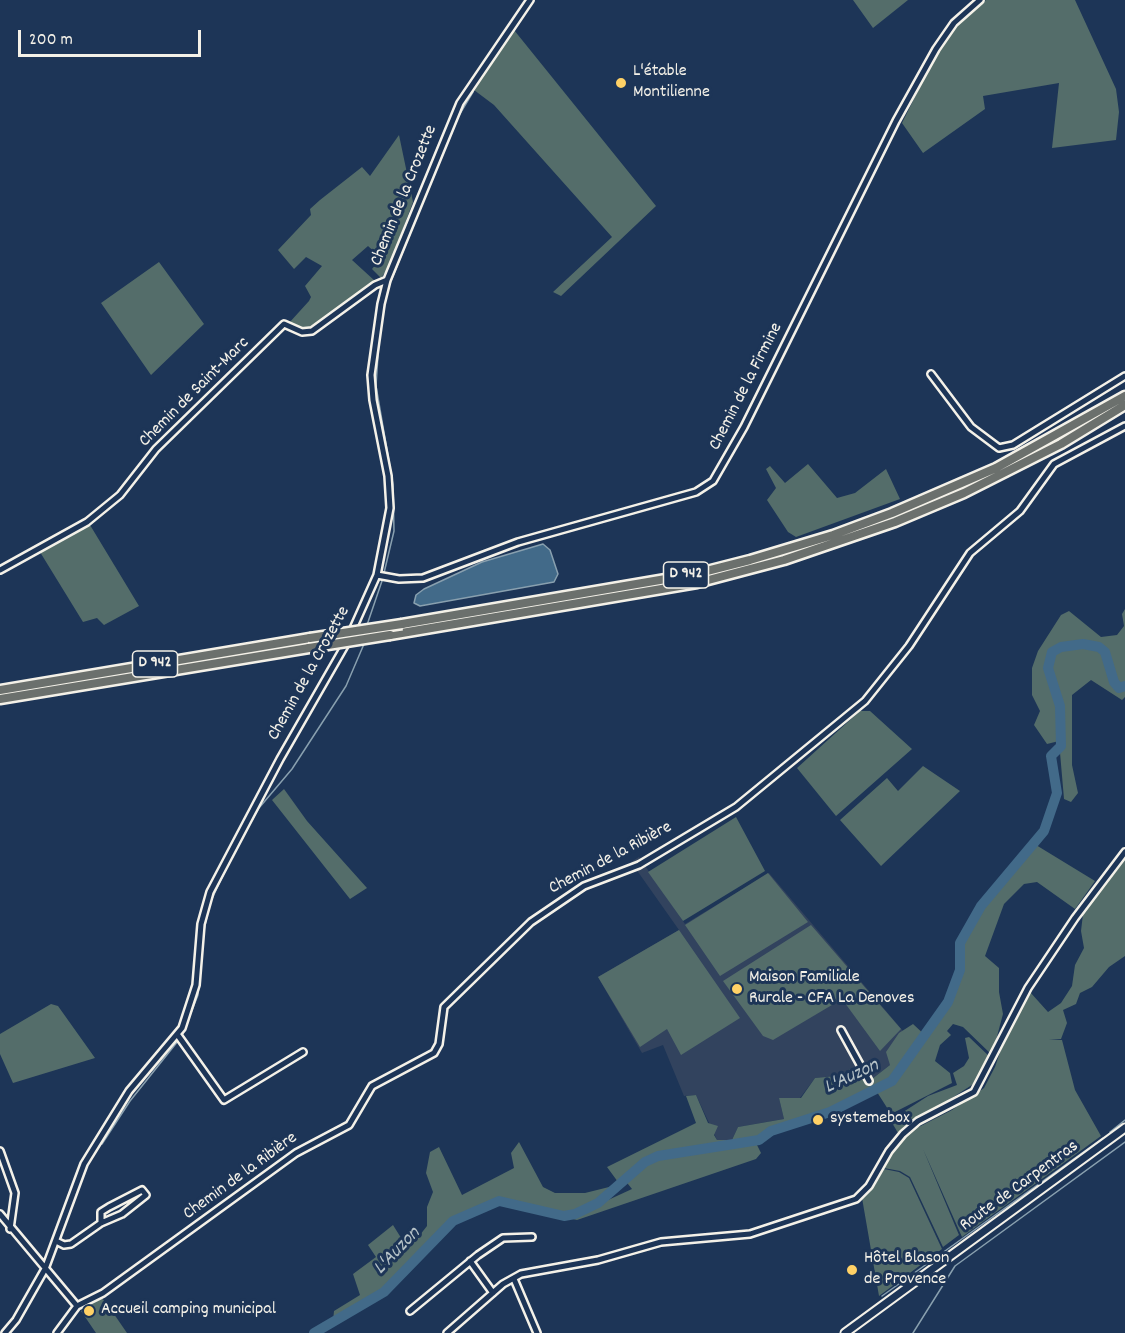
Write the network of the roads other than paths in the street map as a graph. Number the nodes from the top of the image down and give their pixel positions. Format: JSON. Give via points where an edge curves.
{"nodes":[{"id":1,"x":530,"y":0,"type":"edge"},
{"id":2,"x":980,"y":0,"type":"edge"},
{"id":3,"x":387,"y":280,"type":"junction"},
{"id":4,"x":931,"y":374,"type":"dead end"},
{"id":5,"x":1125,"y":376,"type":"edge"},
{"id":6,"x":1125,"y":396,"type":"edge"},
{"id":7,"x":1125,"y":405,"type":"edge"},
{"id":8,"x":1125,"y":426,"type":"edge"},
{"id":9,"x":0,"y":570,"type":"edge"},
{"id":10,"x":377,"y":575,"type":"junction"},
{"id":11,"x":0,"y":687,"type":"edge"},
{"id":12,"x":43,"y":687,"type":"junction"},
{"id":13,"x":0,"y":700,"type":"edge"},
{"id":14,"x":1125,"y":852,"type":"edge"},
{"id":15,"x":841,"y":1030,"type":"dead end"},
{"id":16,"x":177,"y":1034,"type":"junction"},
{"id":17,"x":303,"y":1052,"type":"dead end"},
{"id":18,"x":869,"y":1081,"type":"dead end"},
{"id":19,"x":1125,"y":1128,"type":"edge"},
{"id":20,"x":0,"y":1151,"type":"edge"},
{"id":21,"x":0,"y":1214,"type":"edge"},
{"id":22,"x":101,"y":1223,"type":"junction"},
{"id":23,"x":10,"y":1229,"type":"junction"},
{"id":24,"x":532,"y":1237,"type":"dead end"},
{"id":25,"x":56,"y":1241,"type":"junction"},
{"id":26,"x":470,"y":1261,"type":"junction"},
{"id":27,"x":45,"y":1269,"type":"junction"},
{"id":28,"x":514,"y":1280,"type":"junction"},
{"id":29,"x":493,"y":1293,"type":"junction"},
{"id":30,"x":77,"y":1306,"type":"junction"},
{"id":31,"x":410,"y":1311,"type":"dead end"},
{"id":32,"x":5,"y":1333,"type":"edge"},
{"id":33,"x":57,"y":1333,"type":"edge"},
{"id":34,"x":447,"y":1333,"type":"edge"},
{"id":35,"x":537,"y":1333,"type":"edge"},
{"id":36,"x":845,"y":1333,"type":"edge"}],
"edges":[{"from":1,"to":3,"type":"street","name":"Chemin de la Crozette","via":[[460,103]]},
{"from":2,"to":10,"type":"street","name":"Chemin de la Firmine","via":[[954,23],[930,59],[713,481],[696,492],[518,542],[423,578]]},
{"from":3,"to":9,"type":"street","name":"Chemin de Saint-Marc","via":[[312,331],[302,333],[284,324],[156,449],[120,495],[87,522]]},
{"from":3,"to":10,"type":"street","name":"Chemin de la Crozette","via":[[371,375],[390,508]]},
{"from":4,"to":5,"type":"street","via":[[971,427],[999,448],[1013,445]]},
{"from":6,"to":12,"type":"highway","number":"D 942","bridge":true,"via":[[996,468],[892,513],[833,535],[695,574]]},
{"from":7,"to":12,"type":"highway","number":"D 942","bridge":true,"via":[[1061,444],[964,493],[895,522],[784,560],[698,583],[309,648]]},
{"from":8,"to":30,"type":"street","name":"Chemin de la Ribière","via":[[1047,471],[1020,511],[970,553],[909,646],[865,701],[785,769],[736,807],[639,865],[584,886],[531,922],[444,1007],[440,1044],[434,1053],[372,1086],[349,1125],[296,1154],[110,1288]]},
{"from":10,"to":16,"type":"street","name":"Chemin de la Crozette","via":[[341,654],[210,892],[201,924],[196,985]]},
{"from":11,"to":12,"type":"highway","number":"D 942"},
{"from":12,"to":13,"type":"highway","number":"D 942"},
{"from":14,"to":28,"type":"street","via":[[1028,988],[974,1092],[918,1121],[903,1134],[856,1199],[750,1234],[661,1242],[598,1260],[521,1274]]},
{"from":15,"to":18,"type":"street"},
{"from":16,"to":17,"type":"street","via":[[224,1100]]},
{"from":16,"to":25,"type":"street","name":"Chemin de la Crozette","via":[[129,1091],[84,1164]]},
{"from":19,"to":36,"type":"main road","name":"Route de Carpentras"},
{"from":20,"to":23,"type":"street","via":[[15,1193]]},
{"from":21,"to":23,"type":"street"},
{"from":22,"to":22,"type":"street","via":[[122,1214],[146,1195],[142,1190],[101,1212]]},
{"from":22,"to":25,"type":"street","via":[[71,1244]]},
{"from":23,"to":27,"type":"street"},
{"from":24,"to":26,"type":"street","via":[[503,1238]]},
{"from":25,"to":27,"type":"street","name":"Chemin de la Crozette"},
{"from":26,"to":29,"type":"street"},
{"from":26,"to":31,"type":"street"},
{"from":27,"to":30,"type":"street"},
{"from":27,"to":32,"type":"street","name":"Chemin de la Crozette"},
{"from":28,"to":29,"type":"street"},
{"from":28,"to":35,"type":"street"},
{"from":29,"to":34,"type":"street"},
{"from":30,"to":33,"type":"street"}]}
